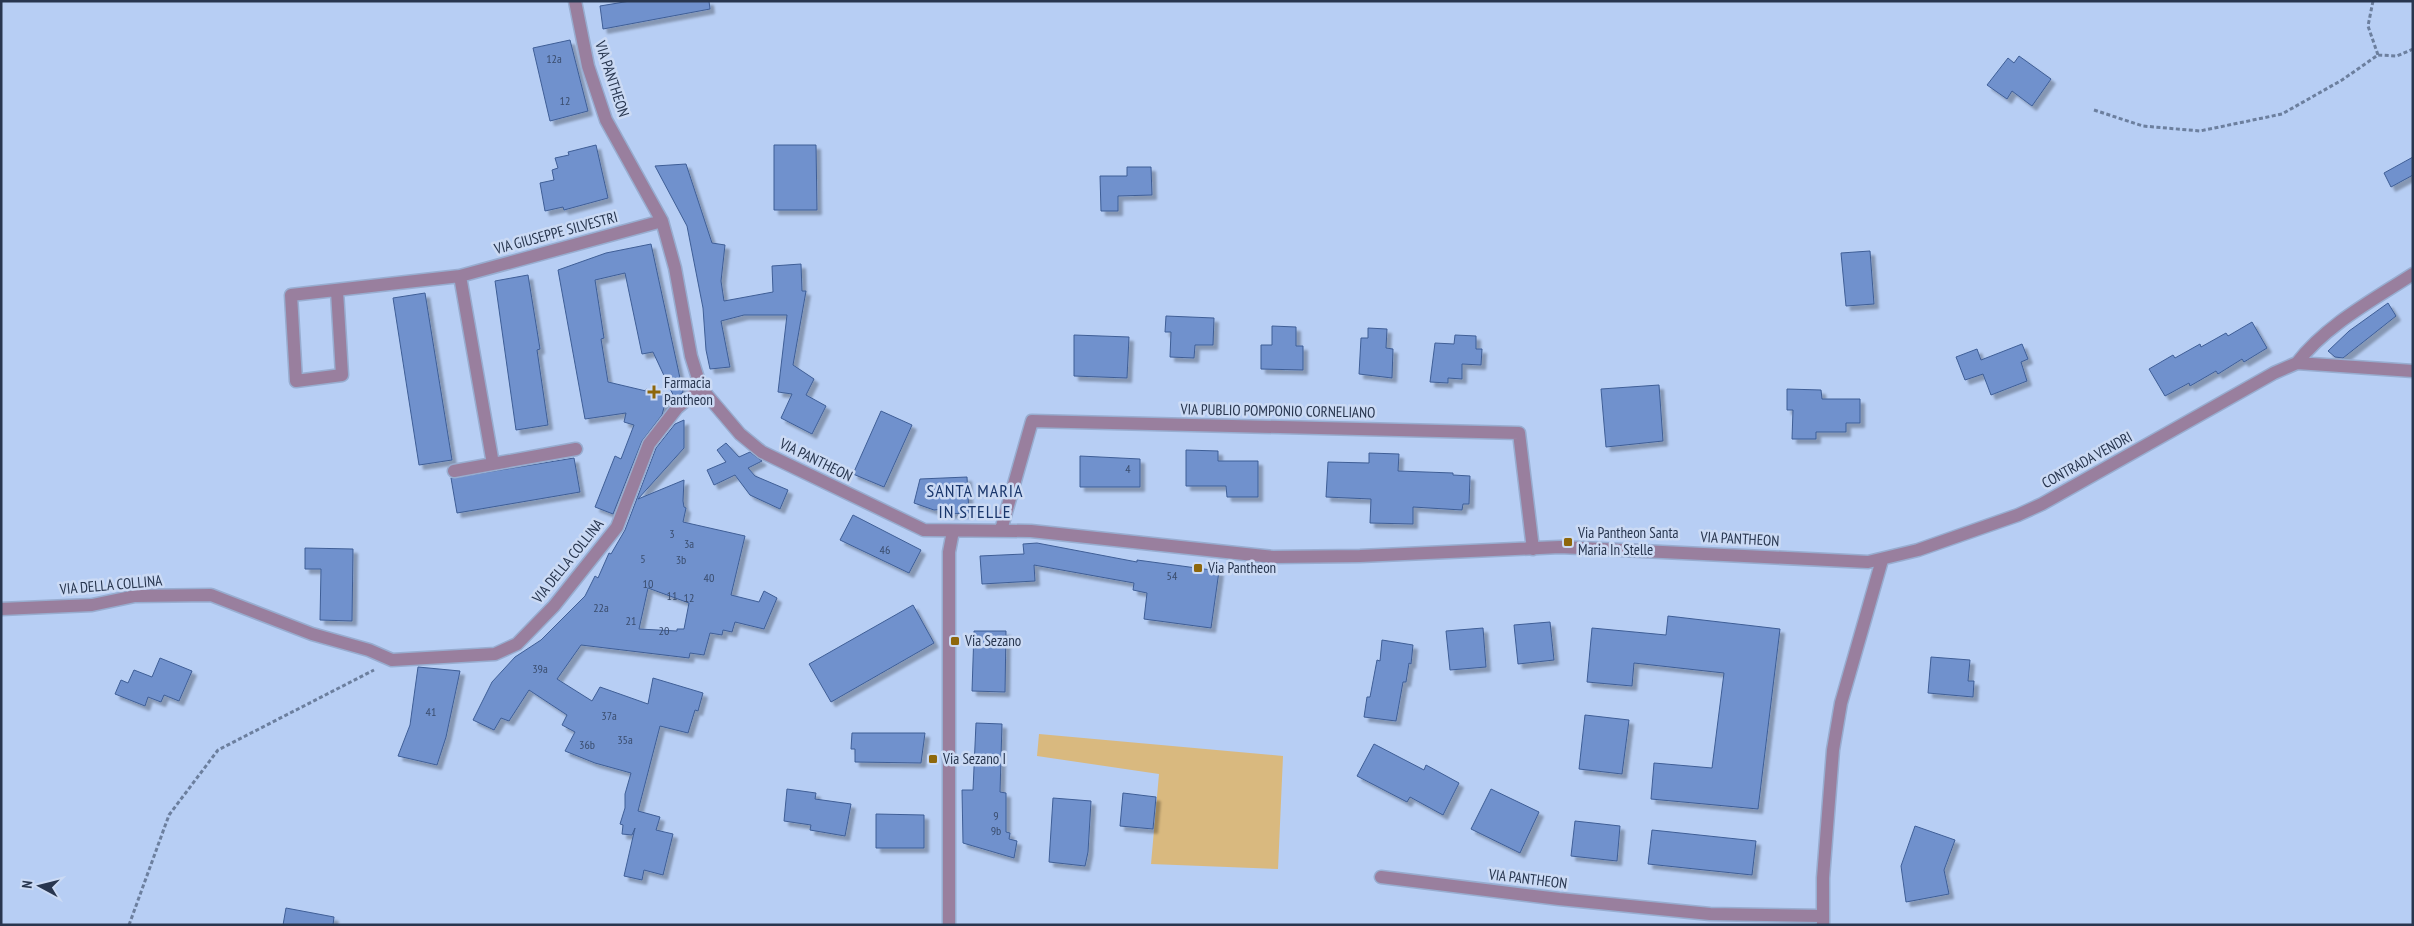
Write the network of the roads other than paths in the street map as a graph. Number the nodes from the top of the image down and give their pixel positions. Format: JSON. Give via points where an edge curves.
{"nodes":[{"id":1,"x":575,"y":1,"type":"edge"},
{"id":2,"x":662,"y":221,"type":"junction"},
{"id":3,"x":2413,"y":274,"type":"edge"},
{"id":4,"x":460,"y":276,"type":"junction"},
{"id":5,"x":337,"y":291,"type":"junction"},
{"id":6,"x":2297,"y":363,"type":"junction"},
{"id":7,"x":2413,"y":371,"type":"edge"},
{"id":8,"x":701,"y":388,"type":"junction"},
{"id":9,"x":576,"y":449,"type":"dead end"},
{"id":10,"x":493,"y":464,"type":"junction"},
{"id":11,"x":454,"y":471,"type":"dead end"},
{"id":12,"x":1001,"y":530,"type":"junction"},
{"id":13,"x":953,"y":531,"type":"junction"},
{"id":14,"x":1533,"y":549,"type":"junction"},
{"id":15,"x":1882,"y":560,"type":"junction"},
{"id":16,"x":1,"y":608,"type":"edge"},
{"id":17,"x":1381,"y":877,"type":"dead end"},
{"id":18,"x":1823,"y":921,"type":"edge"},
{"id":19,"x":949,"y":925,"type":"edge"}],
"edges":[{"from":1,"to":2,"type":"street","name":"VIA PANTHEON","via":[[588,66],[606,120]]},
{"from":2,"to":4,"type":"street","name":"VIA GIUSEPPE SILVESTRI"},
{"from":2,"to":8,"type":"street","name":"VIA PANTHEON"},
{"from":3,"to":6,"type":"street","name":"CONTRADA VENDRI","via":[[2343,320]]},
{"from":4,"to":5,"type":"street","name":"VIA GIUSEPPE SILVESTRI"},
{"from":4,"to":10,"type":"street"},
{"from":5,"to":5,"type":"street","name":"VIA GIUSEPPE SILVESTRI","via":[[342,375],[296,381],[290,295]]},
{"from":6,"to":7,"type":"street","name":"CONTRADA VENDRI"},
{"from":6,"to":15,"type":"street","name":"CONTRADA VENDRI","via":[[2026,511]]},
{"from":8,"to":13,"type":"street","name":"VIA PANTHEON","via":[[740,434],[762,452],[924,530]]},
{"from":8,"to":16,"type":"street","name":"VIA DELLA COLLINA","via":[[677,408],[649,444],[617,527],[554,606],[517,644],[495,654],[392,660],[312,634],[211,595],[135,596],[92,605]]},
{"from":9,"to":10,"type":"street"},
{"from":10,"to":11,"type":"street"},
{"from":12,"to":13,"type":"street","name":"VIA PANTHEON"},
{"from":12,"to":14,"type":"street","name":"VIA PANTHEON","via":[[1273,556]]},
{"from":12,"to":14,"type":"street","name":"VIA PUBLIO POMPONIO CORNELIANO","via":[[1032,421],[1519,433]]},
{"from":13,"to":19,"type":"street","via":[[949,552]]},
{"from":14,"to":15,"type":"street","name":"VIA PANTHEON","via":[[1560,547],[1868,562]]},
{"from":15,"to":18,"type":"street","name":"VIA PANTHEON","via":[[1842,703],[1833,750],[1826,821]]},
{"from":17,"to":18,"type":"street","name":"VIA PANTHEON","via":[[1710,914]]}]}
